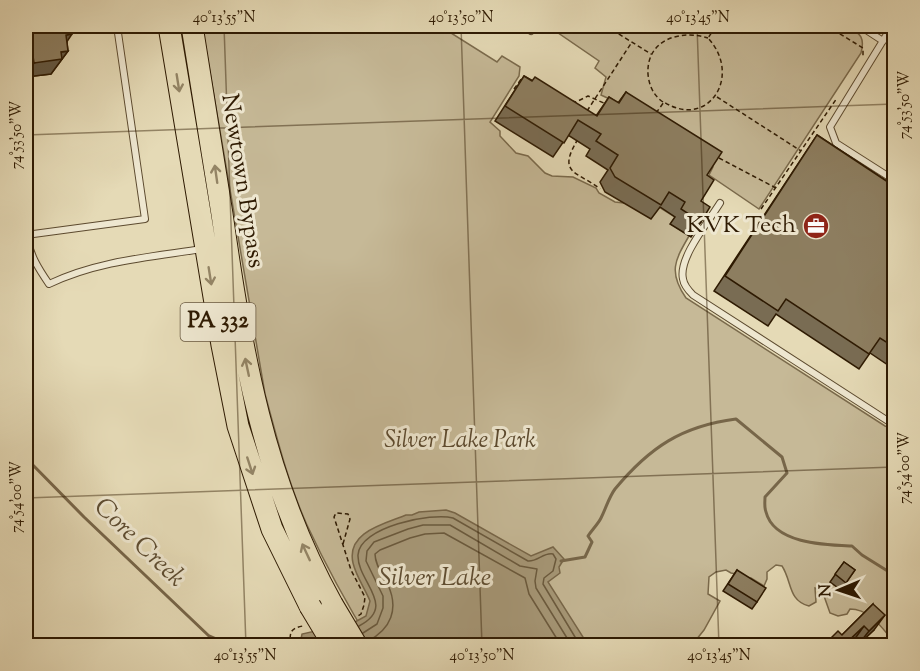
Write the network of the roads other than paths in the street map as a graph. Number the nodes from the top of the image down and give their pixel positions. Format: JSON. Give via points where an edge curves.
{"nodes":[{"id":1,"x":117,"y":26,"type":"edge"},
{"id":2,"x":169,"y":26,"type":"edge"},
{"id":3,"x":192,"y":26,"type":"edge"},
{"id":4,"x":860,"y":26,"type":"edge"},
{"id":5,"x":892,"y":26,"type":"edge"},
{"id":6,"x":883,"y":41,"type":"junction"},
{"id":7,"x":894,"y":180,"type":"edge"},
{"id":8,"x":720,"y":203,"type":"dead end"},
{"id":9,"x":26,"y":235,"type":"edge"},
{"id":10,"x":206,"y":249,"type":"junction"},
{"id":11,"x":894,"y":423,"type":"edge"},
{"id":12,"x":334,"y":645,"type":"edge"},
{"id":13,"x":357,"y":645,"type":"edge"}],
"edges":[{"from":1,"to":9,"type":"lane","via":[[145,219]]},
{"from":2,"to":10,"type":"highway","name":"Newtown Bypass","number":"PA 332","one_way":true},
{"from":13,"to":3,"type":"highway","name":"Newtown Bypass","number":"PA 332","one_way":true,"bridge":true,"via":[[332,604],[291,518],[257,413],[235,303]]},
{"from":4,"to":6,"type":"lane"},
{"from":5,"to":6,"type":"lane"},
{"from":6,"to":7,"type":"lane","via":[[831,127],[836,143]]},
{"from":8,"to":11,"type":"lane","via":[[686,257],[682,278],[686,287],[703,302]]},
{"from":9,"to":10,"type":"lane","via":[[34,263],[49,284],[110,263]]},
{"from":10,"to":12,"type":"highway","name":"Newtown Bypass","number":"PA 332","one_way":true,"bridge":true,"via":[[228,379],[244,446],[272,529],[308,616]]}]}
